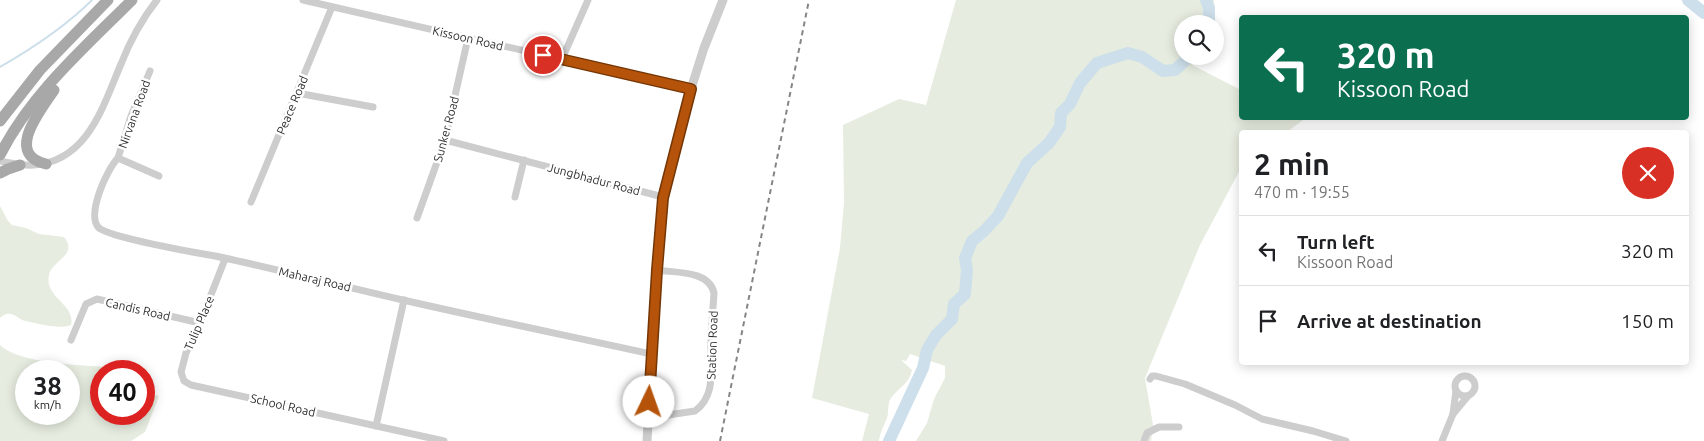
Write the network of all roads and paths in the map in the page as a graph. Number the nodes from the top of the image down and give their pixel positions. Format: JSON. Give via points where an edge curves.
{"nodes":[{"id":1,"x":108,"y":0,"type":"edge"},
{"id":2,"x":132,"y":0,"type":"edge"},
{"id":3,"x":157,"y":0,"type":"edge"},
{"id":4,"x":303,"y":0,"type":"edge"},
{"id":5,"x":588,"y":0,"type":"edge"},
{"id":6,"x":722,"y":0,"type":"edge"},
{"id":7,"x":332,"y":7,"type":"junction"},
{"id":8,"x":468,"y":38,"type":"junction"},
{"id":9,"x":73,"y":58,"type":"junction"},
{"id":10,"x":562,"y":60,"type":"junction"},
{"id":11,"x":150,"y":71,"type":"dead end"},
{"id":12,"x":691,"y":89,"type":"junction"},
{"id":13,"x":297,"y":93,"type":"junction"},
{"id":14,"x":373,"y":107,"type":"dead end"},
{"id":15,"x":1,"y":120,"type":"edge"},
{"id":16,"x":445,"y":140,"type":"junction"},
{"id":17,"x":0,"y":155,"type":"edge"},
{"id":18,"x":118,"y":158,"type":"junction"},
{"id":19,"x":524,"y":160,"type":"junction"},
{"id":20,"x":0,"y":161,"type":"edge"},
{"id":21,"x":46,"y":164,"type":"junction"},
{"id":22,"x":20,"y":165,"type":"junction"},
{"id":23,"x":0,"y":173,"type":"edge"},
{"id":24,"x":159,"y":176,"type":"dead end"},
{"id":25,"x":515,"y":197,"type":"dead end"},
{"id":26,"x":663,"y":198,"type":"junction"},
{"id":27,"x":252,"y":202,"type":"dead end"},
{"id":28,"x":417,"y":218,"type":"dead end"},
{"id":29,"x":225,"y":259,"type":"junction"},
{"id":30,"x":657,"y":270,"type":"junction"},
{"id":31,"x":404,"y":300,"type":"junction"},
{"id":32,"x":200,"y":323,"type":"junction"},
{"id":33,"x":71,"y":340,"type":"dead end"},
{"id":34,"x":652,"y":354,"type":"junction"},
{"id":35,"x":1150,"y":380,"type":"dead end"},
{"id":36,"x":190,"y":384,"type":"joint"},
{"id":37,"x":1456,"y":391,"type":"junction"},
{"id":38,"x":1468,"y":396,"type":"junction"},
{"id":39,"x":1453,"y":414,"type":"junction"},
{"id":40,"x":648,"y":418,"type":"junction"},
{"id":41,"x":376,"y":426,"type":"junction"},
{"id":42,"x":1179,"y":427,"type":"dead end"},
{"id":43,"x":444,"y":441,"type":"edge"},
{"id":44,"x":647,"y":441,"type":"edge"},
{"id":45,"x":1144,"y":441,"type":"edge"},
{"id":46,"x":1346,"y":441,"type":"edge"},
{"id":47,"x":1442,"y":441,"type":"edge"}],
"edges":[{"from":1,"to":15,"type":"main road","via":[[55,53]]},
{"from":2,"to":9,"type":"main road"},
{"from":3,"to":21,"type":"street","via":[[132,39],[100,116],[89,133],[76,149]]},
{"from":4,"to":7,"type":"street","name":"Kissoon Road"},
{"from":5,"to":10,"type":"street"},
{"from":6,"to":12,"type":"street"},
{"from":7,"to":8,"type":"street","name":"Kissoon Road"},
{"from":7,"to":13,"type":"street","name":"Peace Road"},
{"from":8,"to":10,"type":"street","name":"Kissoon Road"},
{"from":8,"to":16,"type":"street","name":"Sunker Road"},
{"from":9,"to":17,"type":"main road","via":[[23,117]]},
{"from":9,"to":21,"type":"main road","via":[[25,141],[26,151],[32,159]]},
{"from":10,"to":12,"type":"street","name":"Kissoon Road"},
{"from":11,"to":18,"type":"street","name":"Nirvana Road"},
{"from":12,"to":26,"type":"street"},
{"from":13,"to":14,"type":"street"},
{"from":13,"to":27,"type":"street","name":"Peace Road"},
{"from":16,"to":19,"type":"street","name":"Jungbhadur Road"},
{"from":16,"to":28,"type":"street","name":"Sunker Road"},
{"from":18,"to":24,"type":"street"},
{"from":18,"to":29,"type":"street","name":"Maharaj Road","via":[[106,173],[99,194],[94,215],[99,229]]},
{"from":19,"to":25,"type":"street"},
{"from":19,"to":26,"type":"street","name":"Jungbhadur Road"},
{"from":20,"to":22,"type":"street"},
{"from":21,"to":22,"type":"street"},
{"from":22,"to":23,"type":"main road"},
{"from":26,"to":30,"type":"street"},
{"from":29,"to":31,"type":"street","name":"Maharaj Road"},
{"from":29,"to":32,"type":"street","name":"Tulip Place"},
{"from":30,"to":34,"type":"street"},
{"from":30,"to":40,"type":"street","name":"Station Road","via":[[700,276],[712,285],[712,374],[708,394],[696,411]]},
{"from":31,"to":34,"type":"street","name":"Maharaj Road"},
{"from":31,"to":41,"type":"street"},
{"from":32,"to":33,"type":"street","name":"Candis Road","via":[[97,299],[86,304]]},
{"from":32,"to":36,"type":"street","name":"Tulip Place","via":[[181,372],[184,381]]},
{"from":34,"to":40,"type":"street"},
{"from":35,"to":46,"type":"street","via":[[1156,376],[1185,384],[1262,419]]},
{"from":36,"to":41,"type":"street","name":"School Road"},
{"from":37,"to":38,"type":"street","via":[[1461,396]]},
{"from":37,"to":38,"type":"street","via":[[1457,378],[1463,375],[1470,377],[1475,389]]},
{"from":37,"to":39,"type":"street"},
{"from":38,"to":39,"type":"street"},
{"from":39,"to":47,"type":"street"},
{"from":40,"to":44,"type":"street"},
{"from":41,"to":43,"type":"street","name":"School Road"},
{"from":42,"to":45,"type":"street","via":[[1159,428],[1147,433]]}]}
